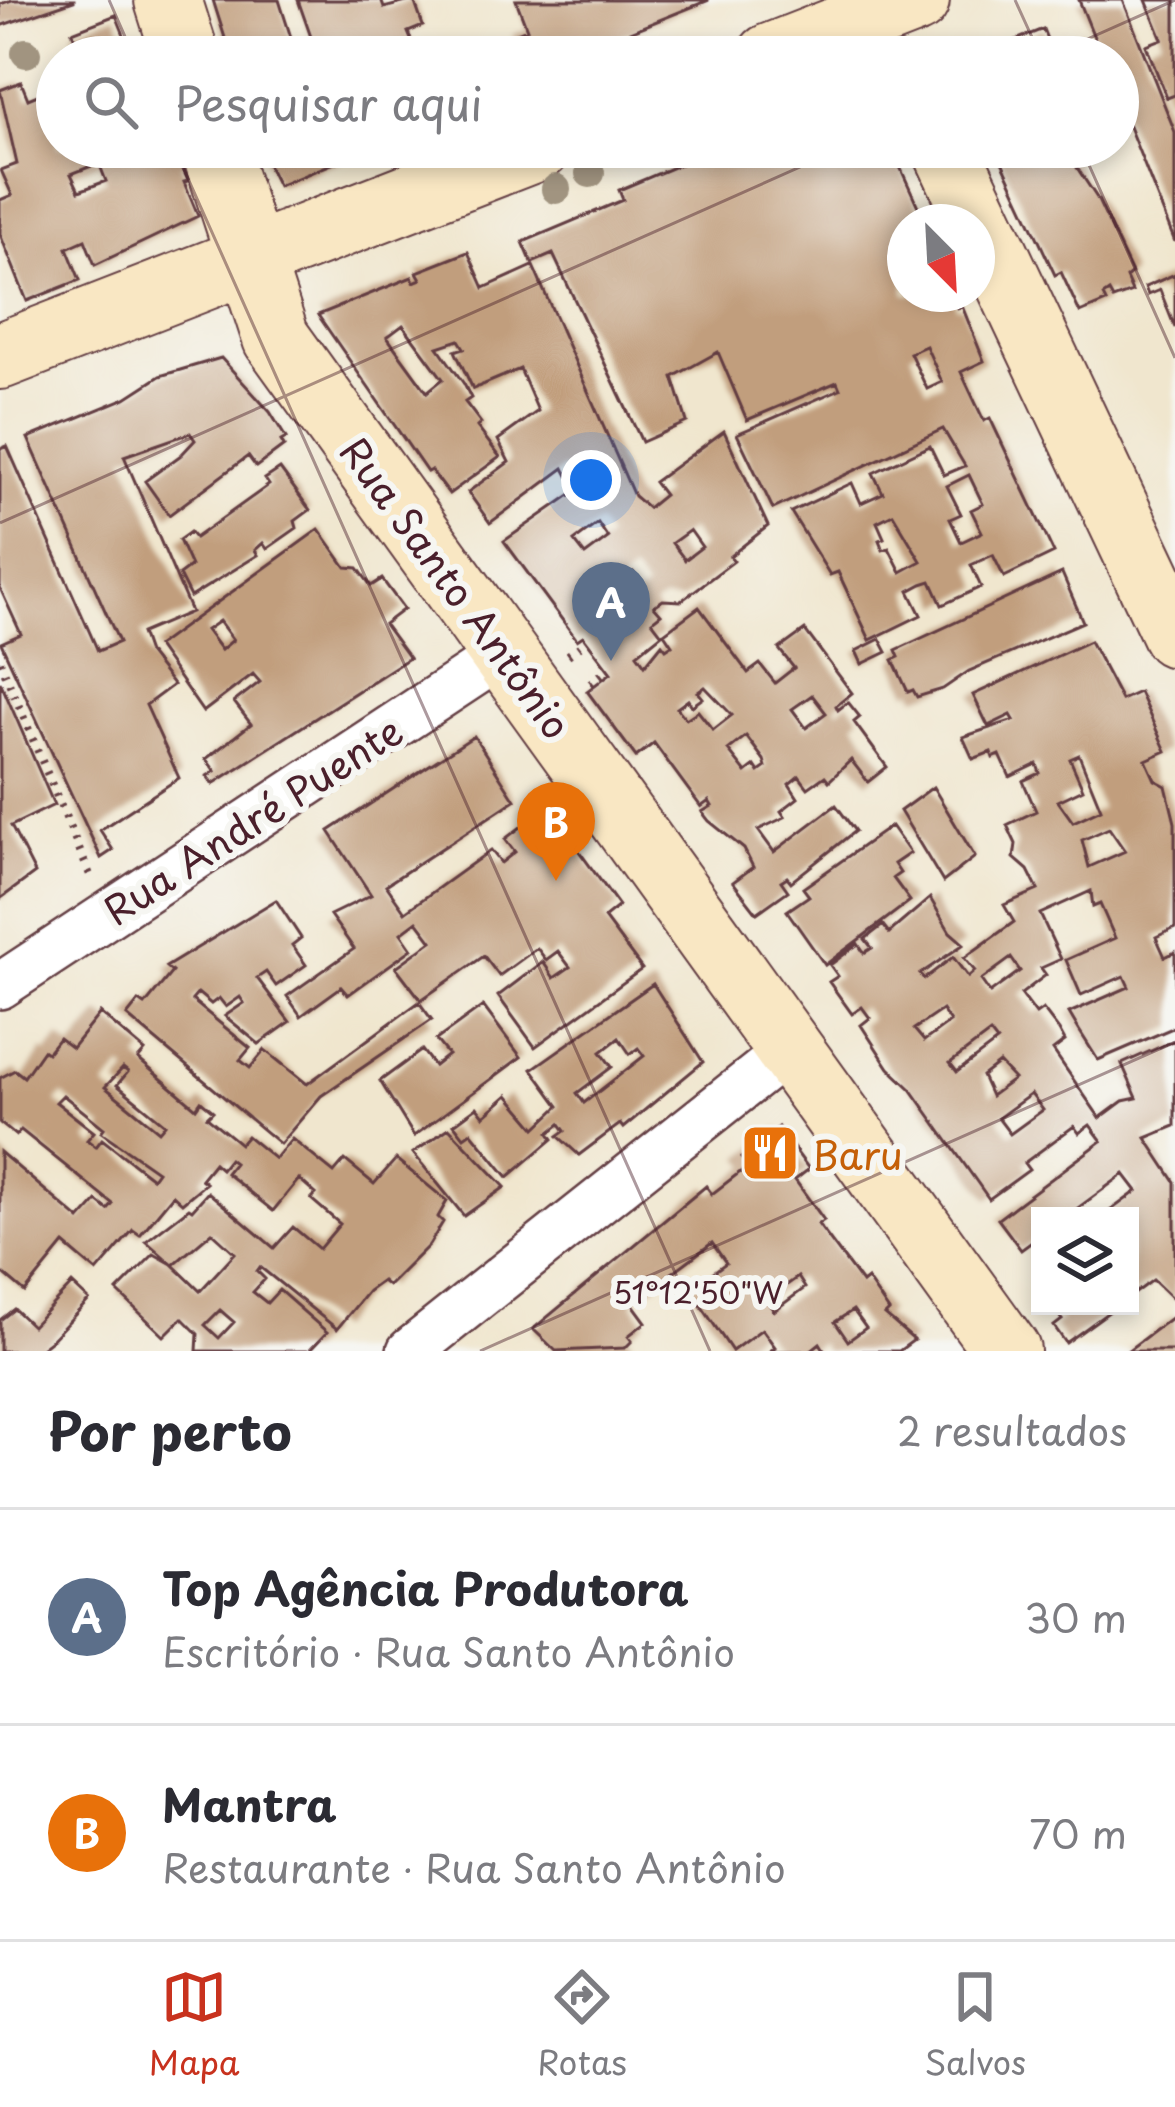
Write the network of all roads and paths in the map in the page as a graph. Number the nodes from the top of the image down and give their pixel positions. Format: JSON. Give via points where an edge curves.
{"nodes":[{"id":1,"x":168,"y":0,"type":"edge"},
{"id":2,"x":894,"y":18,"type":"edge"},
{"id":3,"x":179,"y":36,"type":"edge"},
{"id":4,"x":837,"y":36,"type":"edge"},
{"id":5,"x":220,"y":168,"type":"edge"},
{"id":6,"x":484,"y":168,"type":"edge"},
{"id":7,"x":955,"y":168,"type":"edge"},
{"id":8,"x":246,"y":260,"type":"junction"},
{"id":9,"x":0,"y":356,"type":"edge"},
{"id":10,"x":1175,"y":634,"type":"edge"},
{"id":11,"x":505,"y":653,"type":"junction"},
{"id":12,"x":0,"y":661,"type":"edge"},
{"id":13,"x":107,"y":916,"type":"junction"},
{"id":14,"x":0,"y":986,"type":"edge"},
{"id":15,"x":789,"y":1050,"type":"junction"},
{"id":16,"x":410,"y":1351,"type":"edge"},
{"id":17,"x":1007,"y":1351,"type":"edge"}],
"edges":[{"from":1,"to":3,"type":"street"},
{"from":2,"to":4,"type":"street"},
{"from":5,"to":8,"type":"street","name":"Rua Santo Antônio"},
{"from":6,"to":8,"type":"street"},
{"from":7,"to":10,"type":"street"},
{"from":8,"to":9,"type":"street"},
{"from":8,"to":11,"type":"street","name":"Rua Santo Antônio","via":[[276,338]]},
{"from":11,"to":13,"type":"street","name":"Rua André Puente"},
{"from":11,"to":15,"type":"street","name":"Rua Santo Antônio"},
{"from":12,"to":13,"type":"path"},
{"from":13,"to":14,"type":"street","name":"Rua André Puente"},
{"from":15,"to":16,"type":"street"},
{"from":15,"to":17,"type":"street","name":"Rua Santo Antônio"}]}
